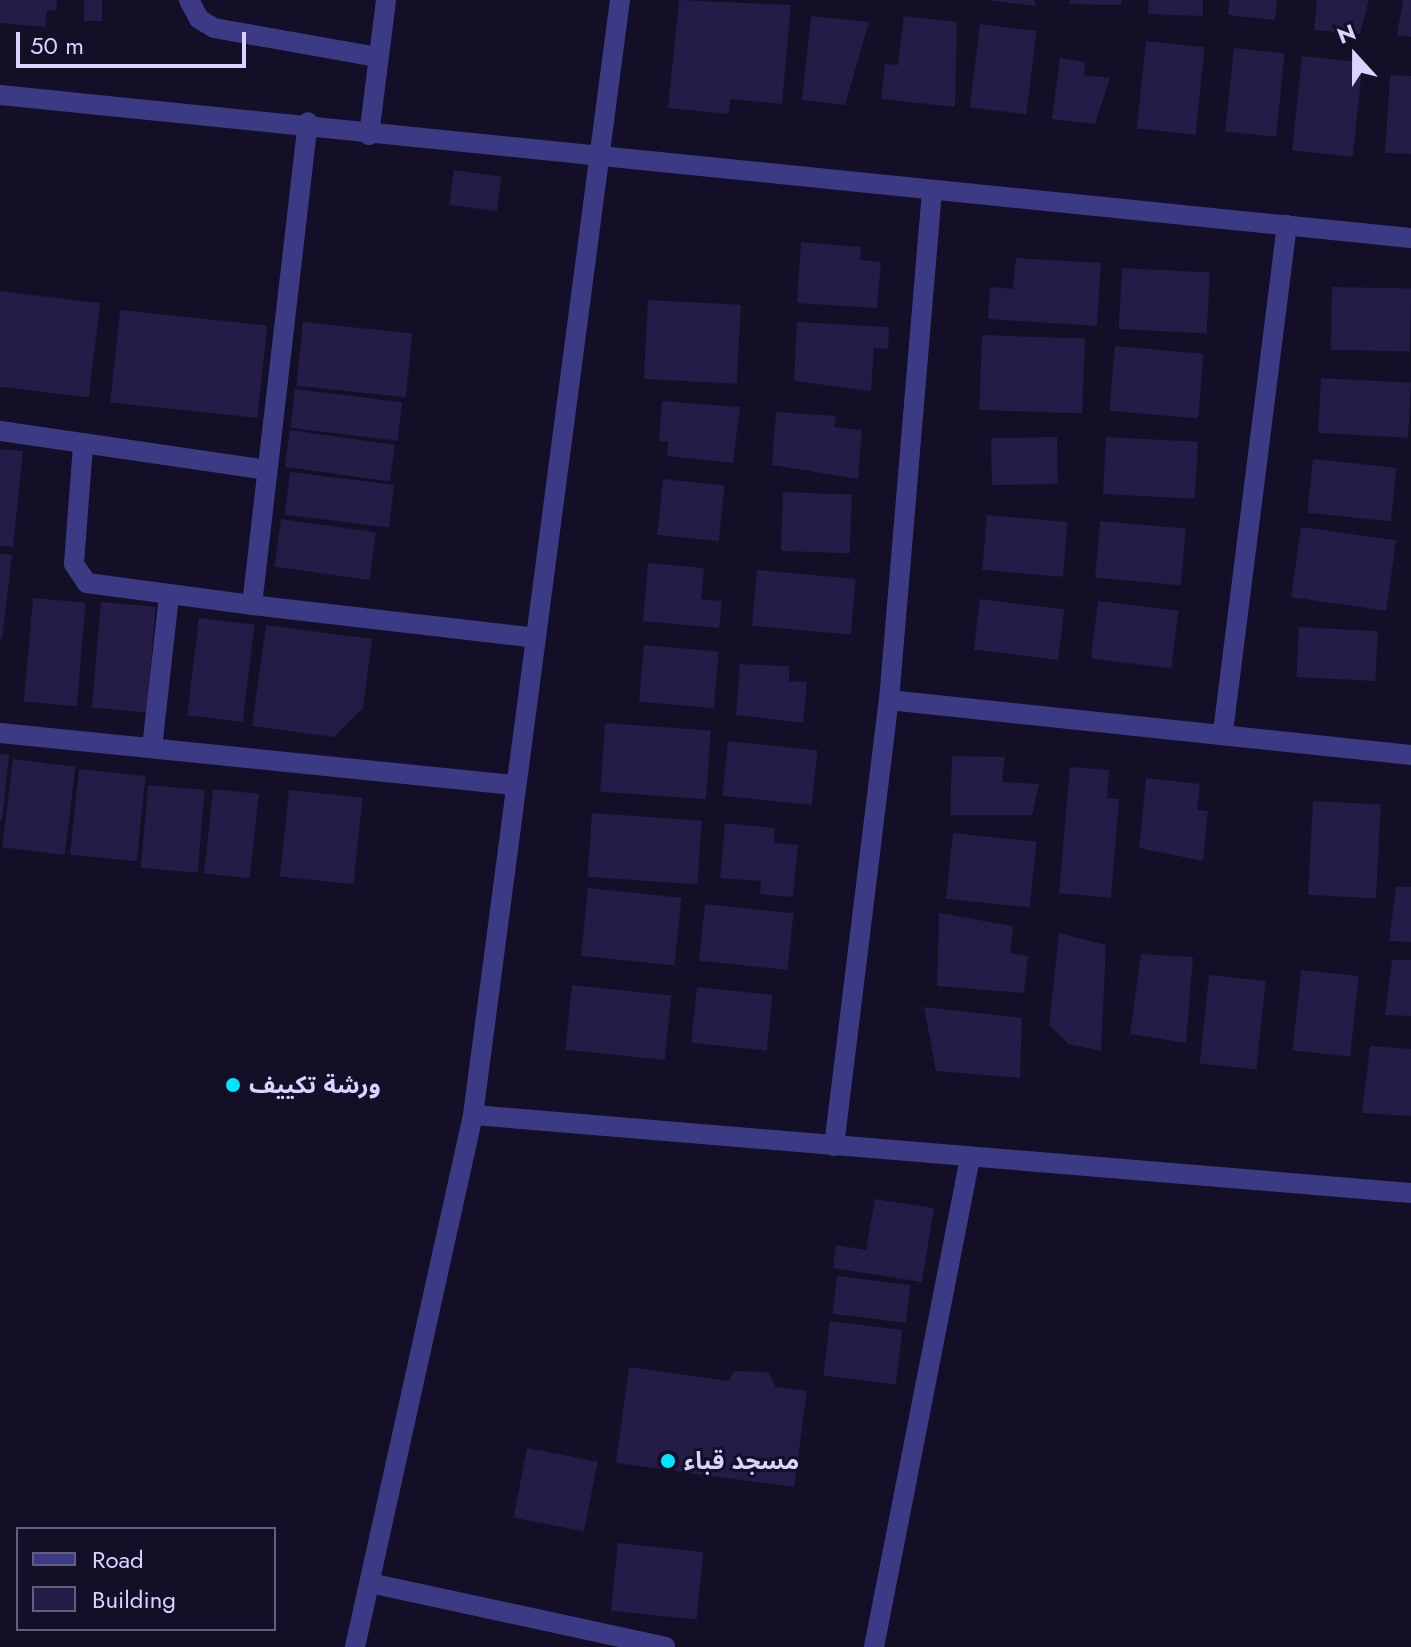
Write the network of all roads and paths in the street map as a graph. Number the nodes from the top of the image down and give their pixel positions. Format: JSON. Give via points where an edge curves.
{"nodes":[{"id":1,"x":189,"y":0,"type":"edge"},
{"id":2,"x":386,"y":0,"type":"edge"},
{"id":3,"x":620,"y":0,"type":"edge"},
{"id":4,"x":376,"y":57,"type":"junction"},
{"id":5,"x":0,"y":95,"type":"edge"},
{"id":6,"x":308,"y":122,"type":"junction"},
{"id":7,"x":369,"y":135,"type":"junction"},
{"id":8,"x":603,"y":159,"type":"junction"},
{"id":9,"x":932,"y":191,"type":"junction"},
{"id":10,"x":1287,"y":225,"type":"junction"},
{"id":11,"x":1411,"y":238,"type":"edge"},
{"id":12,"x":0,"y":431,"type":"edge"},
{"id":13,"x":83,"y":446,"type":"junction"},
{"id":14,"x":266,"y":470,"type":"junction"},
{"id":15,"x":169,"y":597,"type":"junction"},
{"id":16,"x":252,"y":605,"type":"junction"},
{"id":17,"x":536,"y":638,"type":"junction"},
{"id":18,"x":889,"y":700,"type":"junction"},
{"id":19,"x":1223,"y":732,"type":"junction"},
{"id":20,"x":0,"y":733,"type":"edge"},
{"id":21,"x":152,"y":748,"type":"junction"},
{"id":22,"x":1411,"y":755,"type":"edge"},
{"id":23,"x":514,"y":785,"type":"junction"},
{"id":24,"x":473,"y":1115,"type":"junction"},
{"id":25,"x":834,"y":1146,"type":"junction"},
{"id":26,"x":970,"y":1158,"type":"junction"},
{"id":27,"x":1411,"y":1193,"type":"edge"},
{"id":28,"x":370,"y":1583,"type":"junction"},
{"id":29,"x":355,"y":1647,"type":"edge"},
{"id":30,"x":665,"y":1647,"type":"edge"},
{"id":31,"x":874,"y":1647,"type":"edge"}],
"edges":[{"from":1,"to":4,"type":"street","via":[[199,19],[214,28]]},
{"from":2,"to":4,"type":"street"},
{"from":3,"to":8,"type":"street"},
{"from":4,"to":7,"type":"street"},
{"from":5,"to":6,"type":"street"},
{"from":6,"to":7,"type":"street"},
{"from":6,"to":14,"type":"street"},
{"from":7,"to":8,"type":"street"},
{"from":8,"to":9,"type":"street"},
{"from":8,"to":17,"type":"street"},
{"from":9,"to":10,"type":"street"},
{"from":9,"to":18,"type":"street"},
{"from":10,"to":11,"type":"street"},
{"from":10,"to":19,"type":"street"},
{"from":12,"to":13,"type":"street"},
{"from":13,"to":14,"type":"street"},
{"from":13,"to":15,"type":"street","via":[[79,574],[98,586]]},
{"from":14,"to":16,"type":"street"},
{"from":15,"to":16,"type":"street"},
{"from":15,"to":21,"type":"street"},
{"from":16,"to":17,"type":"street"},
{"from":17,"to":23,"type":"street"},
{"from":18,"to":19,"type":"street"},
{"from":18,"to":25,"type":"street"},
{"from":19,"to":22,"type":"street"},
{"from":20,"to":21,"type":"street"},
{"from":21,"to":23,"type":"street"},
{"from":23,"to":24,"type":"street"},
{"from":24,"to":25,"type":"street"},
{"from":24,"to":28,"type":"street"},
{"from":25,"to":26,"type":"street"},
{"from":26,"to":27,"type":"street"},
{"from":26,"to":31,"type":"street"},
{"from":28,"to":29,"type":"street"},
{"from":28,"to":30,"type":"street"}]}
